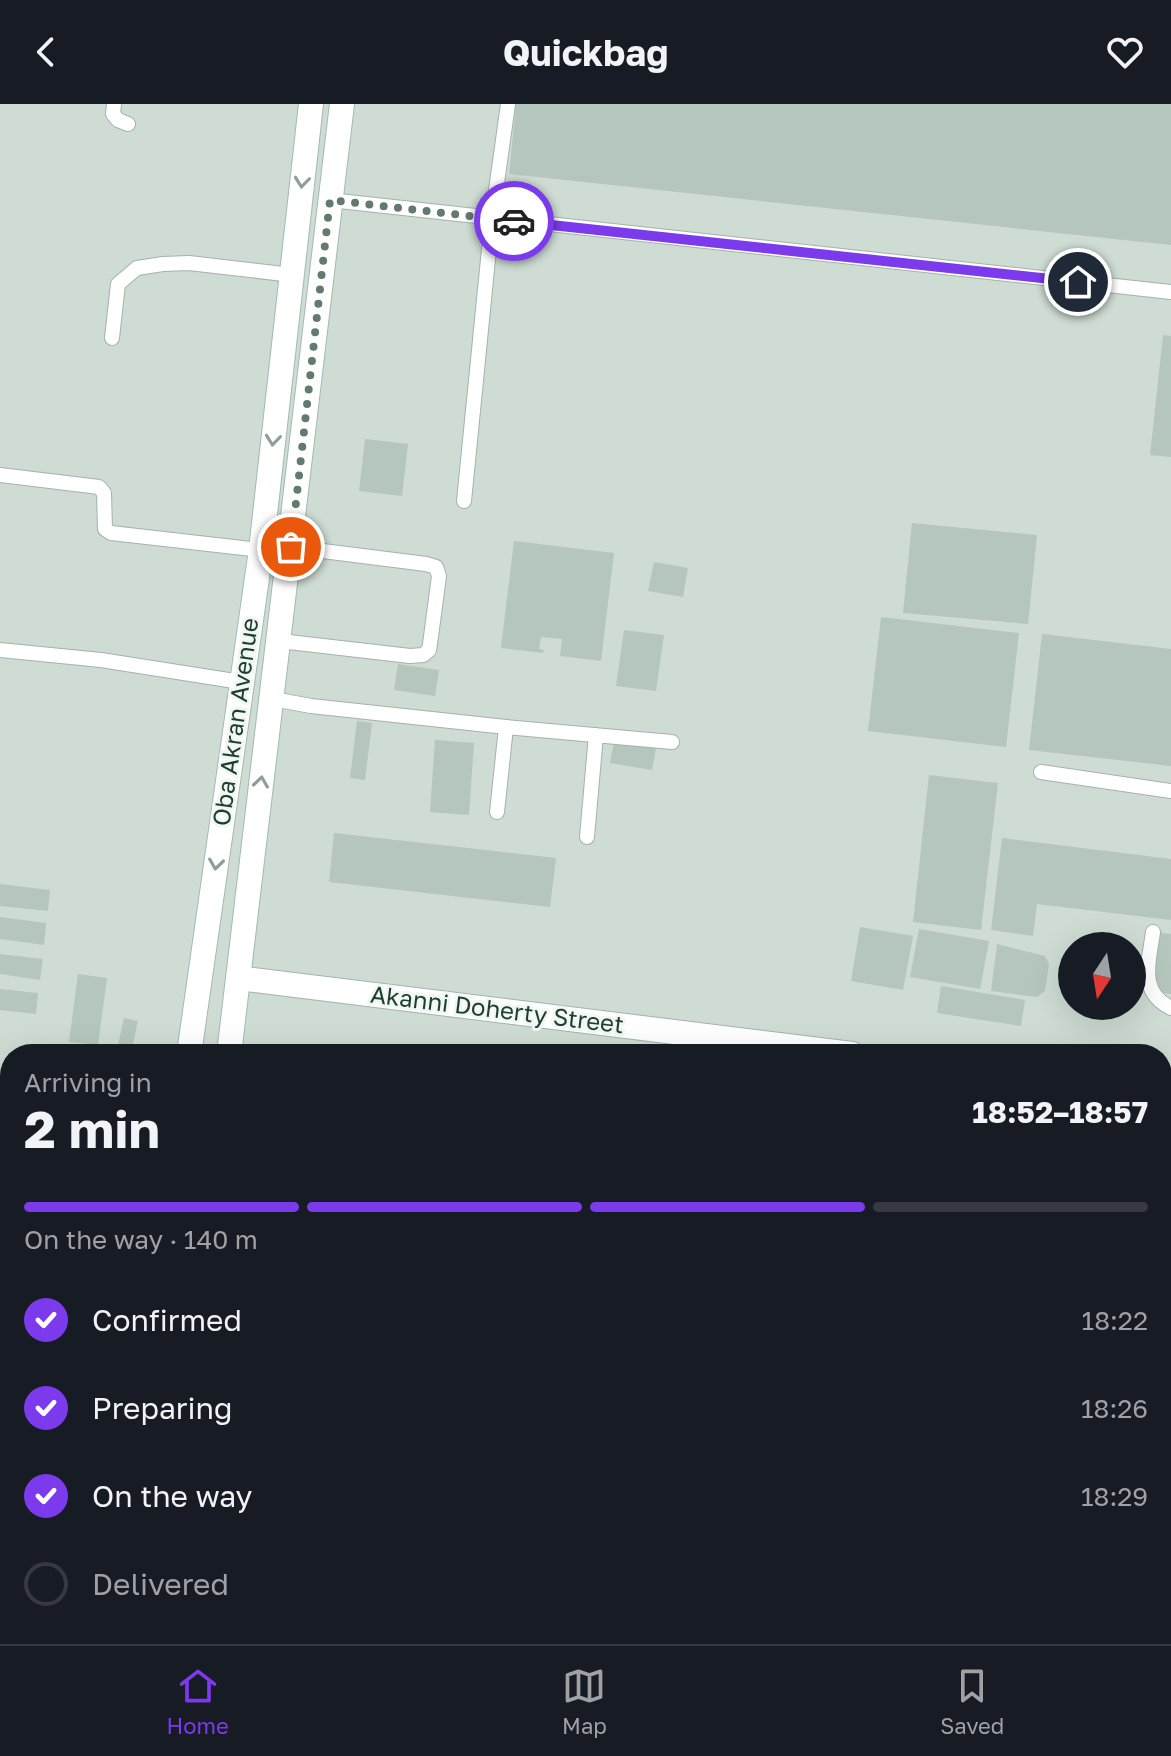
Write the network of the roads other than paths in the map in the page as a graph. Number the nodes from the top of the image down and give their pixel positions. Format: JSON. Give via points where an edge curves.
{"nodes":[{"id":1,"x":114,"y":104,"type":"edge"},
{"id":2,"x":311,"y":104,"type":"edge"},
{"id":3,"x":342,"y":104,"type":"edge"},
{"id":4,"x":508,"y":104,"type":"edge"},
{"id":5,"x":128,"y":124,"type":"dead end"},
{"id":6,"x":330,"y":200,"type":"junction"},
{"id":7,"x":492,"y":219,"type":"junction"},
{"id":8,"x":292,"y":275,"type":"junction"},
{"id":9,"x":1171,"y":292,"type":"edge"},
{"id":10,"x":112,"y":338,"type":"dead end"},
{"id":11,"x":0,"y":475,"type":"edge"},
{"id":12,"x":464,"y":501,"type":"dead end"},
{"id":13,"x":291,"y":547,"type":"junction"},
{"id":14,"x":261,"y":550,"type":"junction"},
{"id":15,"x":280,"y":641,"type":"junction"},
{"id":16,"x":0,"y":650,"type":"edge"},
{"id":17,"x":241,"y":682,"type":"junction"},
{"id":18,"x":273,"y":699,"type":"junction"},
{"id":19,"x":506,"y":727,"type":"junction"},
{"id":20,"x":596,"y":735,"type":"junction"},
{"id":21,"x":672,"y":742,"type":"dead end"},
{"id":22,"x":1041,"y":772,"type":"dead end"},
{"id":23,"x":1171,"y":791,"type":"edge"},
{"id":24,"x":497,"y":812,"type":"dead end"},
{"id":25,"x":587,"y":837,"type":"dead end"},
{"id":26,"x":1153,"y":932,"type":"dead end"},
{"id":27,"x":238,"y":978,"type":"junction"},
{"id":28,"x":1171,"y":1008,"type":"edge"},
{"id":29,"x":190,"y":1044,"type":"edge"},
{"id":30,"x":230,"y":1044,"type":"edge"},
{"id":31,"x":771,"y":1044,"type":"edge"}],
"edges":[{"from":1,"to":5,"type":"lane","via":[[113,114]]},
{"from":2,"to":8,"type":"main road","name":"Oba Akran Avenue","one_way":true},
{"from":3,"to":6,"type":"main road","name":"Oba Akran Avenue"},
{"from":4,"to":7,"type":"lane"},
{"from":6,"to":7,"type":"lane"},
{"from":6,"to":13,"type":"main road","name":"Oba Akran Avenue"},
{"from":7,"to":9,"type":"lane"},
{"from":7,"to":12,"type":"lane"},
{"from":8,"to":10,"type":"lane","via":[[189,263],[137,268],[118,284]]},
{"from":8,"to":14,"type":"main road","name":"Oba Akran Avenue","one_way":true},
{"from":11,"to":14,"type":"lane","via":[[99,487],[104,493],[105,529],[111,533]]},
{"from":13,"to":15,"type":"main road","name":"Oba Akran Avenue"},
{"from":13,"to":15,"type":"lane","via":[[426,564],[436,567],[439,576],[429,650],[423,655]]},
{"from":14,"to":17,"type":"main road","name":"Oba Akran Avenue"},
{"from":15,"to":18,"type":"main road","name":"Oba Akran Avenue"},
{"from":16,"to":17,"type":"lane"},
{"from":17,"to":29,"type":"main road","name":"Oba Akran Avenue","one_way":true},
{"from":18,"to":19,"type":"lane"},
{"from":27,"to":18,"type":"main road","name":"Oba Akran Avenue","one_way":true},
{"from":19,"to":20,"type":"lane"},
{"from":19,"to":24,"type":"lane"},
{"from":20,"to":21,"type":"lane"},
{"from":20,"to":25,"type":"lane"},
{"from":22,"to":23,"type":"lane"},
{"from":26,"to":28,"type":"lane","via":[[1149,988]]},
{"from":27,"to":30,"type":"main road","name":"Oba Akran Avenue"},
{"from":27,"to":31,"type":"main road","name":"Akanni Doherty Street"}]}
